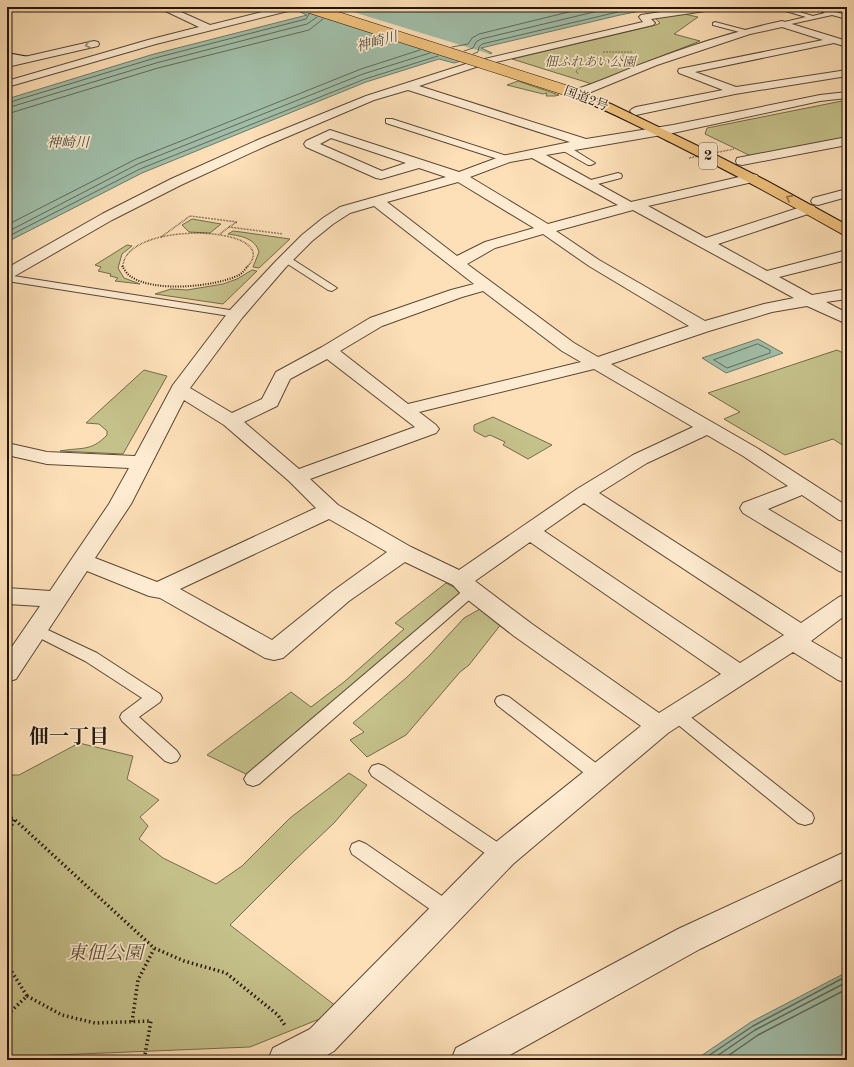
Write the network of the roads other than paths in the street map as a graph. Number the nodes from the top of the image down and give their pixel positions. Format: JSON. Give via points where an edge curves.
{"nodes":[{"id":1,"x":162,"y":7,"type":"edge"},
{"id":2,"x":293,"y":7,"type":"edge"},
{"id":3,"x":309,"y":7,"type":"edge"},
{"id":4,"x":327,"y":7,"type":"edge"},
{"id":5,"x":712,"y":7,"type":"edge"},
{"id":6,"x":775,"y":7,"type":"edge"},
{"id":7,"x":819,"y":9,"type":"dead end"},
{"id":8,"x":833,"y":13,"type":"junction"},
{"id":9,"x":814,"y":17,"type":"junction"},
{"id":10,"x":847,"y":17,"type":"edge"},
{"id":11,"x":194,"y":21,"type":"junction"},
{"id":12,"x":715,"y":24,"type":"dead end"},
{"id":13,"x":782,"y":24,"type":"junction"},
{"id":14,"x":179,"y":25,"type":"dead end"},
{"id":15,"x":209,"y":28,"type":"junction"},
{"id":16,"x":747,"y":32,"type":"junction"},
{"id":17,"x":835,"y":40,"type":"junction"},
{"id":18,"x":102,"y":42,"type":"dead end"},
{"id":19,"x":847,"y":44,"type":"edge"},
{"id":20,"x":7,"y":56,"type":"edge"},
{"id":21,"x":24,"y":60,"type":"junction"},
{"id":22,"x":7,"y":64,"type":"edge"},
{"id":23,"x":847,"y":73,"type":"edge"},
{"id":24,"x":7,"y":84,"type":"edge"},
{"id":25,"x":408,"y":86,"type":"junction"},
{"id":26,"x":576,"y":90,"type":"junction"},
{"id":27,"x":735,"y":91,"type":"junction"},
{"id":28,"x":847,"y":95,"type":"edge"},
{"id":29,"x":636,"y":111,"type":"junction"},
{"id":30,"x":389,"y":120,"type":"dead end"},
{"id":31,"x":673,"y":129,"type":"junction"},
{"id":32,"x":657,"y":131,"type":"junction"},
{"id":33,"x":847,"y":141,"type":"edge"},
{"id":34,"x":584,"y":143,"type":"junction"},
{"id":35,"x":830,"y":144,"type":"junction"},
{"id":36,"x":563,"y":147,"type":"junction"},
{"id":37,"x":847,"y":151,"type":"edge"},
{"id":38,"x":535,"y":154,"type":"junction"},
{"id":39,"x":506,"y":159,"type":"junction"},
{"id":40,"x":742,"y":161,"type":"junction"},
{"id":41,"x":420,"y":163,"type":"junction"},
{"id":42,"x":592,"y":163,"type":"dead end"},
{"id":43,"x":618,"y":176,"type":"dead end"},
{"id":44,"x":460,"y":177,"type":"junction"},
{"id":45,"x":752,"y":178,"type":"junction"},
{"id":46,"x":586,"y":184,"type":"junction"},
{"id":47,"x":847,"y":193,"type":"edge"},
{"id":48,"x":376,"y":201,"type":"junction"},
{"id":49,"x":814,"y":205,"type":"junction"},
{"id":50,"x":632,"y":206,"type":"junction"},
{"id":51,"x":836,"y":210,"type":"dead end"},
{"id":52,"x":546,"y":230,"type":"junction"},
{"id":53,"x":847,"y":231,"type":"edge"},
{"id":54,"x":706,"y":243,"type":"junction"},
{"id":55,"x":847,"y":255,"type":"edge"},
{"id":56,"x":286,"y":259,"type":"junction"},
{"id":57,"x":456,"y":263,"type":"junction"},
{"id":58,"x":7,"y":274,"type":"edge"},
{"id":59,"x":766,"y":276,"type":"junction"},
{"id":60,"x":7,"y":278,"type":"edge"},
{"id":61,"x":486,"y":286,"type":"junction"},
{"id":62,"x":332,"y":288,"type":"dead end"},
{"id":63,"x":847,"y":294,"type":"edge"},
{"id":64,"x":809,"y":300,"type":"junction"},
{"id":65,"x":236,"y":314,"type":"junction"},
{"id":66,"x":847,"y":319,"type":"edge"},
{"id":67,"x":703,"y":327,"type":"junction"},
{"id":68,"x":328,"y":351,"type":"junction"},
{"id":69,"x":598,"y":363,"type":"junction"},
{"id":70,"x":180,"y":389,"type":"junction"},
{"id":71,"x":405,"y":410,"type":"junction"},
{"id":72,"x":232,"y":421,"type":"junction"},
{"id":73,"x":708,"y":427,"type":"junction"},
{"id":74,"x":7,"y":449,"type":"edge"},
{"id":75,"x":141,"y":462,"type":"junction"},
{"id":76,"x":296,"y":477,"type":"junction"},
{"id":77,"x":803,"y":486,"type":"junction"},
{"id":78,"x":584,"y":493,"type":"junction"},
{"id":79,"x":330,"y":510,"type":"junction"},
{"id":80,"x":847,"y":515,"type":"edge"},
{"id":81,"x":529,"y":531,"type":"junction"},
{"id":82,"x":403,"y":552,"type":"junction"},
{"id":83,"x":81,"y":561,"type":"junction"},
{"id":84,"x":847,"y":566,"type":"edge"},
{"id":85,"x":466,"y":586,"type":"junction"},
{"id":86,"x":162,"y":589,"type":"junction"},
{"id":87,"x":7,"y":596,"type":"edge"},
{"id":88,"x":56,"y":599,"type":"junction"},
{"id":89,"x":847,"y":602,"type":"edge"},
{"id":90,"x":35,"y":629,"type":"junction"},
{"id":91,"x":798,"y":638,"type":"junction"},
{"id":92,"x":7,"y":673,"type":"edge"},
{"id":93,"x":847,"y":674,"type":"edge"},
{"id":94,"x":740,"y":675,"type":"junction"},
{"id":95,"x":503,"y":701,"type":"dead end"},
{"id":96,"x":668,"y":720,"type":"junction"},
{"id":97,"x":171,"y":756,"type":"dead end"},
{"id":98,"x":378,"y":771,"type":"dead end"},
{"id":99,"x":599,"y":775,"type":"junction"},
{"id":100,"x":253,"y":779,"type":"dead end"},
{"id":101,"x":805,"y":818,"type":"dead end"},
{"id":102,"x":359,"y":849,"type":"dead end"},
{"id":103,"x":502,"y":855,"type":"junction"},
{"id":104,"x":847,"y":863,"type":"edge"},
{"id":105,"x":448,"y":911,"type":"junction"},
{"id":106,"x":293,"y":1056,"type":"edge"},
{"id":107,"x":468,"y":1060,"type":"edge"}],
"edges":[{"from":1,"to":11,"type":"street"},
{"from":2,"to":15,"type":"street"},
{"from":3,"to":26,"type":"highway","name":"国道2号","number":"2","bridge":true},
{"from":4,"to":26,"type":"highway","name":"国道2号","number":"2"},
{"from":5,"to":25,"type":"street","via":[[644,17],[650,23],[476,64]]},
{"from":6,"to":9,"type":"lane"},
{"from":7,"to":8,"type":"lane"},
{"from":8,"to":9,"type":"lane"},
{"from":8,"to":10,"type":"lane"},
{"from":9,"to":13,"type":"lane"},
{"from":11,"to":14,"type":"street"},
{"from":11,"to":15,"type":"street"},
{"from":12,"to":16,"type":"lane"},
{"from":13,"to":16,"type":"street"},
{"from":13,"to":17,"type":"street"},
{"from":15,"to":24,"type":"street"},
{"from":16,"to":26,"type":"street"},
{"from":17,"to":19,"type":"street"},
{"from":17,"to":27,"type":"street","via":[[683,71]]},
{"from":18,"to":21,"type":"street","one_way":true},
{"from":20,"to":21,"type":"street"},
{"from":21,"to":22,"type":"street"},
{"from":23,"to":27,"type":"street"},
{"from":25,"to":34,"type":"street"},
{"from":25,"to":58,"type":"street","via":[[370,98],[176,182],[107,217]]},
{"from":26,"to":29,"type":"highway","name":"国道2号","number":"2"},
{"from":26,"to":32,"type":"highway","name":"国道2号","number":"2"},
{"from":27,"to":29,"type":"street"},
{"from":28,"to":31,"type":"street","via":[[820,98]]},
{"from":29,"to":31,"type":"highway","name":"国道2号","number":"2"},
{"from":30,"to":39,"type":"lane"},
{"from":31,"to":32,"type":"street"},
{"from":31,"to":40,"type":"highway","name":"国道2号","number":"2"},
{"from":32,"to":34,"type":"street"},
{"from":32,"to":45,"type":"highway","name":"国道2号","number":"2"},
{"from":33,"to":35,"type":"street"},
{"from":34,"to":36,"type":"street"},
{"from":35,"to":37,"type":"street"},
{"from":35,"to":40,"type":"street"},
{"from":36,"to":38,"type":"street"},
{"from":36,"to":42,"type":"lane"},
{"from":38,"to":39,"type":"street"},
{"from":38,"to":46,"type":"street"},
{"from":39,"to":44,"type":"street"},
{"from":40,"to":49,"type":"highway","name":"国道2号","number":"2"},
{"from":41,"to":41,"type":"street","via":[[330,134],[310,144],[381,175]]},
{"from":41,"to":44,"type":"street"},
{"from":43,"to":46,"type":"lane"},
{"from":44,"to":48,"type":"street"},
{"from":44,"to":52,"type":"street"},
{"from":49,"to":45,"type":"highway","name":"国道2号","number":"2","one_way":true},
{"from":45,"to":50,"type":"street"},
{"from":46,"to":50,"type":"street"},
{"from":47,"to":49,"type":"street"},
{"from":48,"to":56,"type":"street","via":[[345,210],[307,238]]},
{"from":48,"to":57,"type":"street"},
{"from":49,"to":51,"type":"highway","name":"国道2号","number":"2"},
{"from":49,"to":53,"type":"highway","name":"国道2号","number":"2"},
{"from":49,"to":54,"type":"street"},
{"from":50,"to":52,"type":"street"},
{"from":50,"to":54,"type":"street"},
{"from":52,"to":57,"type":"street","via":[[490,245]]},
{"from":52,"to":67,"type":"street","via":[[594,263]]},
{"from":54,"to":59,"type":"street"},
{"from":55,"to":59,"type":"street"},
{"from":56,"to":62,"type":"lane"},
{"from":56,"to":65,"type":"street"},
{"from":57,"to":61,"type":"street"},
{"from":59,"to":64,"type":"street"},
{"from":60,"to":65,"type":"lane"},
{"from":61,"to":68,"type":"street","via":[[457,293],[376,322]]},
{"from":61,"to":69,"type":"street","via":[[568,347]]},
{"from":63,"to":64,"type":"street"},
{"from":64,"to":66,"type":"street"},
{"from":64,"to":67,"type":"street","via":[[770,307]]},
{"from":65,"to":70,"type":"street"},
{"from":67,"to":69,"type":"street"},
{"from":68,"to":71,"type":"street"},
{"from":68,"to":72,"type":"street","via":[[282,376],[270,402]]},
{"from":69,"to":71,"type":"street"},
{"from":69,"to":73,"type":"street"},
{"from":70,"to":72,"type":"street"},
{"from":70,"to":75,"type":"street"},
{"from":71,"to":76,"type":"street","via":[[429,429]]},
{"from":72,"to":76,"type":"street"},
{"from":73,"to":77,"type":"street"},
{"from":73,"to":78,"type":"street","via":[[640,459]]},
{"from":74,"to":75,"type":"street","via":[[47,458]]},
{"from":75,"to":83,"type":"street","via":[[120,504]]},
{"from":76,"to":79,"type":"street"},
{"from":77,"to":80,"type":"street"},
{"from":77,"to":84,"type":"street","via":[[751,508]]},
{"from":78,"to":81,"type":"street"},
{"from":78,"to":91,"type":"street"},
{"from":79,"to":82,"type":"street"},
{"from":79,"to":86,"type":"street"},
{"from":81,"to":85,"type":"street"},
{"from":81,"to":94,"type":"street"},
{"from":82,"to":85,"type":"street"},
{"from":82,"to":86,"type":"street","via":[[341,596],[274,652]]},
{"from":83,"to":86,"type":"street","via":[[157,591]]},
{"from":83,"to":88,"type":"street"},
{"from":85,"to":96,"type":"street","via":[[522,630]]},
{"from":85,"to":100,"type":"lane"},
{"from":87,"to":88,"type":"street"},
{"from":88,"to":90,"type":"street"},
{"from":89,"to":91,"type":"street"},
{"from":90,"to":92,"type":"street"},
{"from":90,"to":97,"type":"lane","via":[[91,657],[154,698],[128,717]]},
{"from":91,"to":93,"type":"street"},
{"from":91,"to":94,"type":"street"},
{"from":94,"to":96,"type":"street"},
{"from":95,"to":99,"type":"lane"},
{"from":96,"to":99,"type":"street"},
{"from":96,"to":101,"type":"lane"},
{"from":98,"to":103,"type":"lane"},
{"from":99,"to":103,"type":"street"},
{"from":102,"to":105,"type":"lane"},
{"from":103,"to":105,"type":"street"},
{"from":104,"to":107,"type":"street","via":[[690,938]]},
{"from":105,"to":106,"type":"street","via":[[322,1040]]}]}
